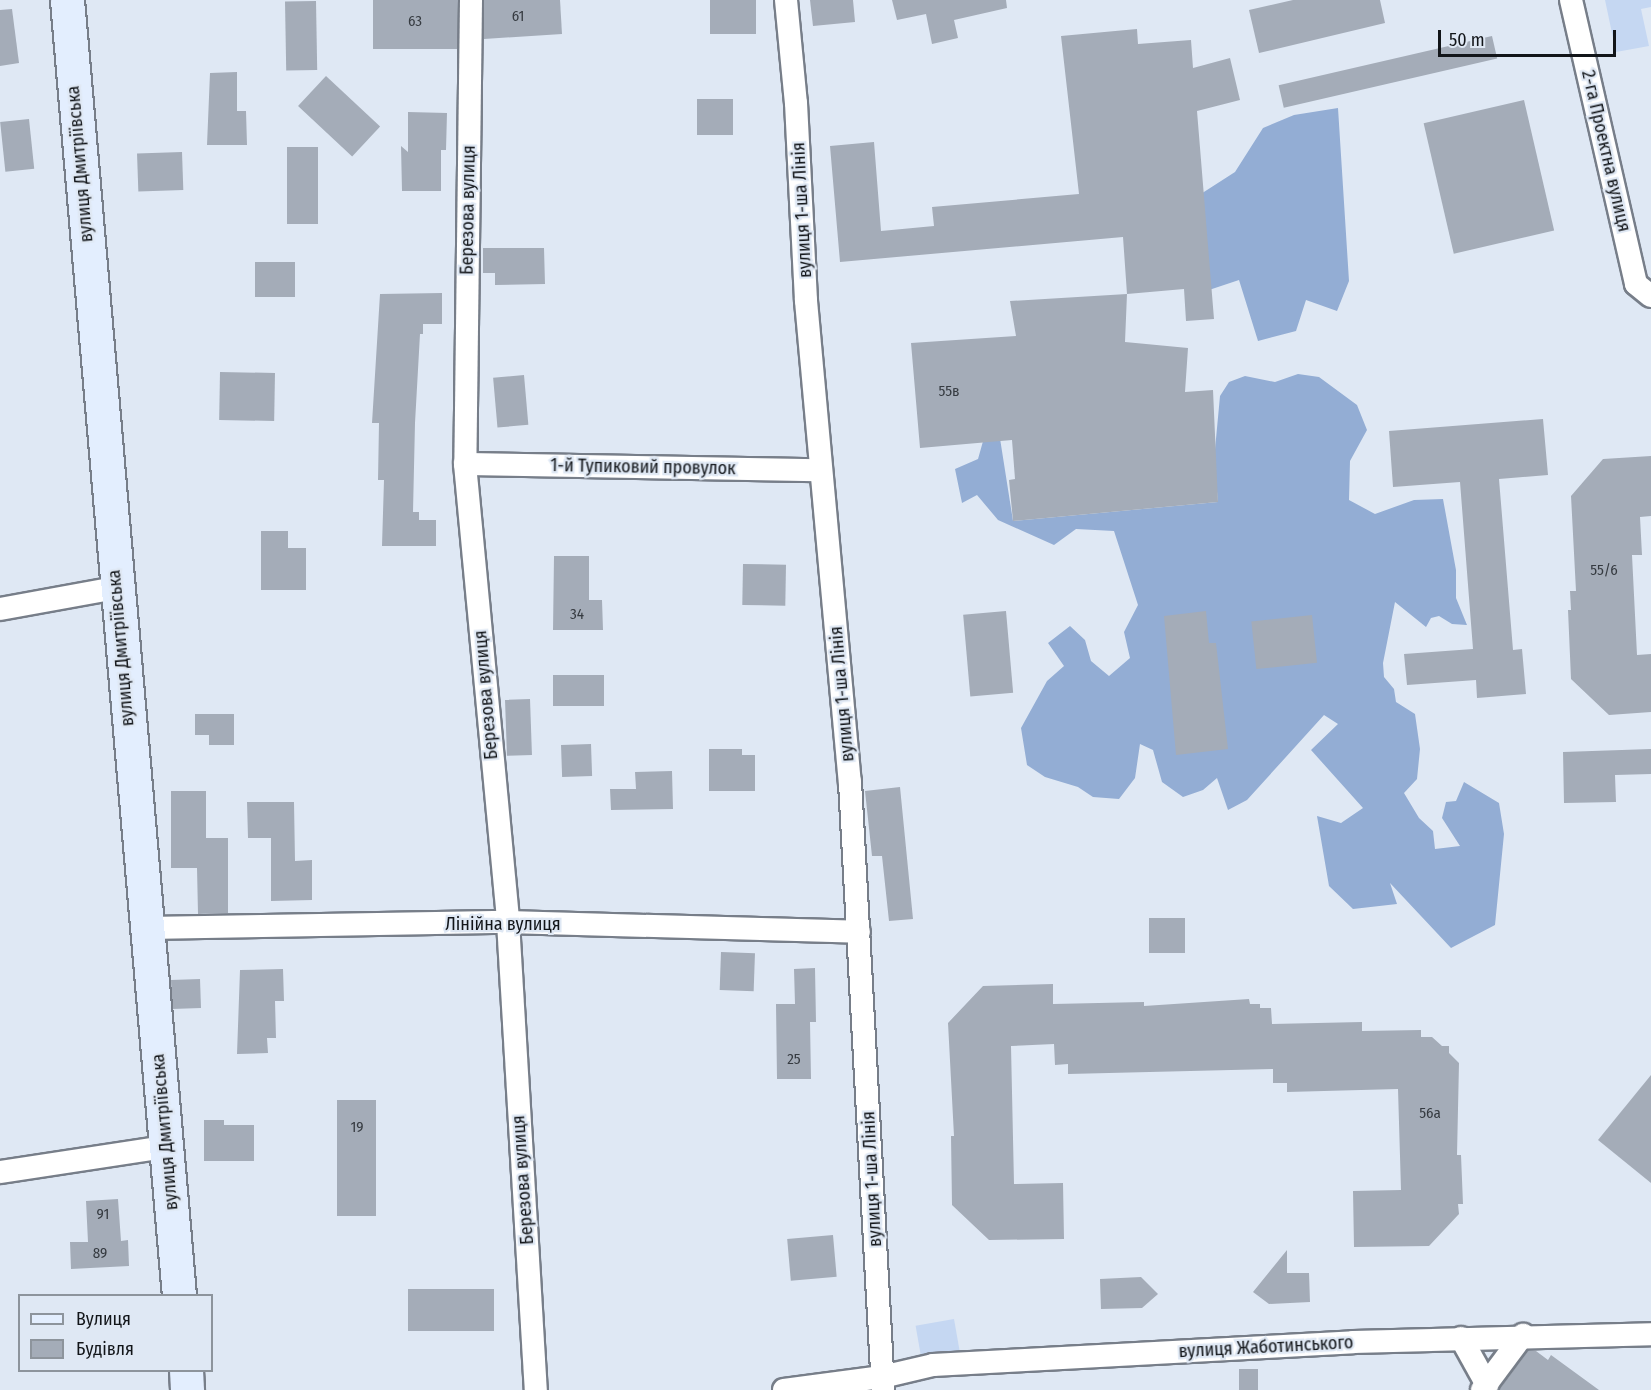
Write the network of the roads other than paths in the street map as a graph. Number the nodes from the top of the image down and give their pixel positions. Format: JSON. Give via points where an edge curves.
{"nodes":[{"id":1,"x":67,"y":0,"type":"edge"},
{"id":2,"x":471,"y":0,"type":"edge"},
{"id":3,"x":786,"y":0,"type":"edge"},
{"id":4,"x":1571,"y":0,"type":"edge"},
{"id":5,"x":1651,"y":296,"type":"edge"},
{"id":6,"x":465,"y":464,"type":"junction"},
{"id":7,"x":821,"y":470,"type":"junction"},
{"id":8,"x":115,"y":588,"type":"junction"},
{"id":9,"x":0,"y":609,"type":"edge"},
{"id":10,"x":508,"y":922,"type":"junction"},
{"id":11,"x":147,"y":928,"type":"junction"},
{"id":12,"x":859,"y":932,"type":"junction"},
{"id":13,"x":166,"y":1147,"type":"junction"},
{"id":14,"x":0,"y":1172,"type":"edge"},
{"id":15,"x":179,"y":1294,"type":"edge"},
{"id":16,"x":1651,"y":1334,"type":"edge"},
{"id":17,"x":1523,"y":1335,"type":"junction"},
{"id":18,"x":1461,"y":1338,"type":"junction"},
{"id":19,"x":186,"y":1372,"type":"edge"},
{"id":20,"x":882,"y":1384,"type":"edge"},
{"id":21,"x":1484,"y":1387,"type":"edge"},
{"id":22,"x":187,"y":1390,"type":"edge"},
{"id":23,"x":536,"y":1390,"type":"edge"},
{"id":24,"x":784,"y":1390,"type":"edge"}],
"edges":[{"from":1,"to":8,"type":"main road","name":"вулиця Дмитріївська"},
{"from":2,"to":6,"type":"street","name":"Березова вулиця"},
{"from":3,"to":7,"type":"street","name":"вулиця 1-ша Лінія"},
{"from":4,"to":5,"type":"street","name":"2-га Проектна вулиця","via":[[1636,284]]},
{"from":6,"to":7,"type":"street","name":"1-й Тупиковий провулок"},
{"from":6,"to":10,"type":"street","name":"Березова вулиця"},
{"from":7,"to":12,"type":"street","name":"вулиця 1-ша Лінія","via":[[850,782]]},
{"from":8,"to":9,"type":"street"},
{"from":8,"to":11,"type":"main road","name":"вулиця Дмитріївська"},
{"from":10,"to":11,"type":"street","name":"Лінійна вулиця"},
{"from":10,"to":12,"type":"street","name":"Лінійна вулиця"},
{"from":10,"to":23,"type":"street","name":"Березова вулиця"},
{"from":11,"to":13,"type":"main road","name":"вулиця Дмитріївська"},
{"from":12,"to":20,"type":"street","name":"вулиця 1-ша Лінія"},
{"from":13,"to":14,"type":"street"},
{"from":13,"to":15,"type":"main road","name":"вулиця Дмитріївська"},
{"from":16,"to":17,"type":"street","name":"вулиця Жаботинського"},
{"from":17,"to":18,"type":"street","name":"вулиця Жаботинського"},
{"from":17,"to":21,"type":"street"},
{"from":18,"to":20,"type":"street","name":"вулиця Жаботинського","via":[[933,1365]]},
{"from":18,"to":21,"type":"street"},
{"from":19,"to":22,"type":"main road"},
{"from":20,"to":24,"type":"street","name":"вулиця Жаботинського"}]}
